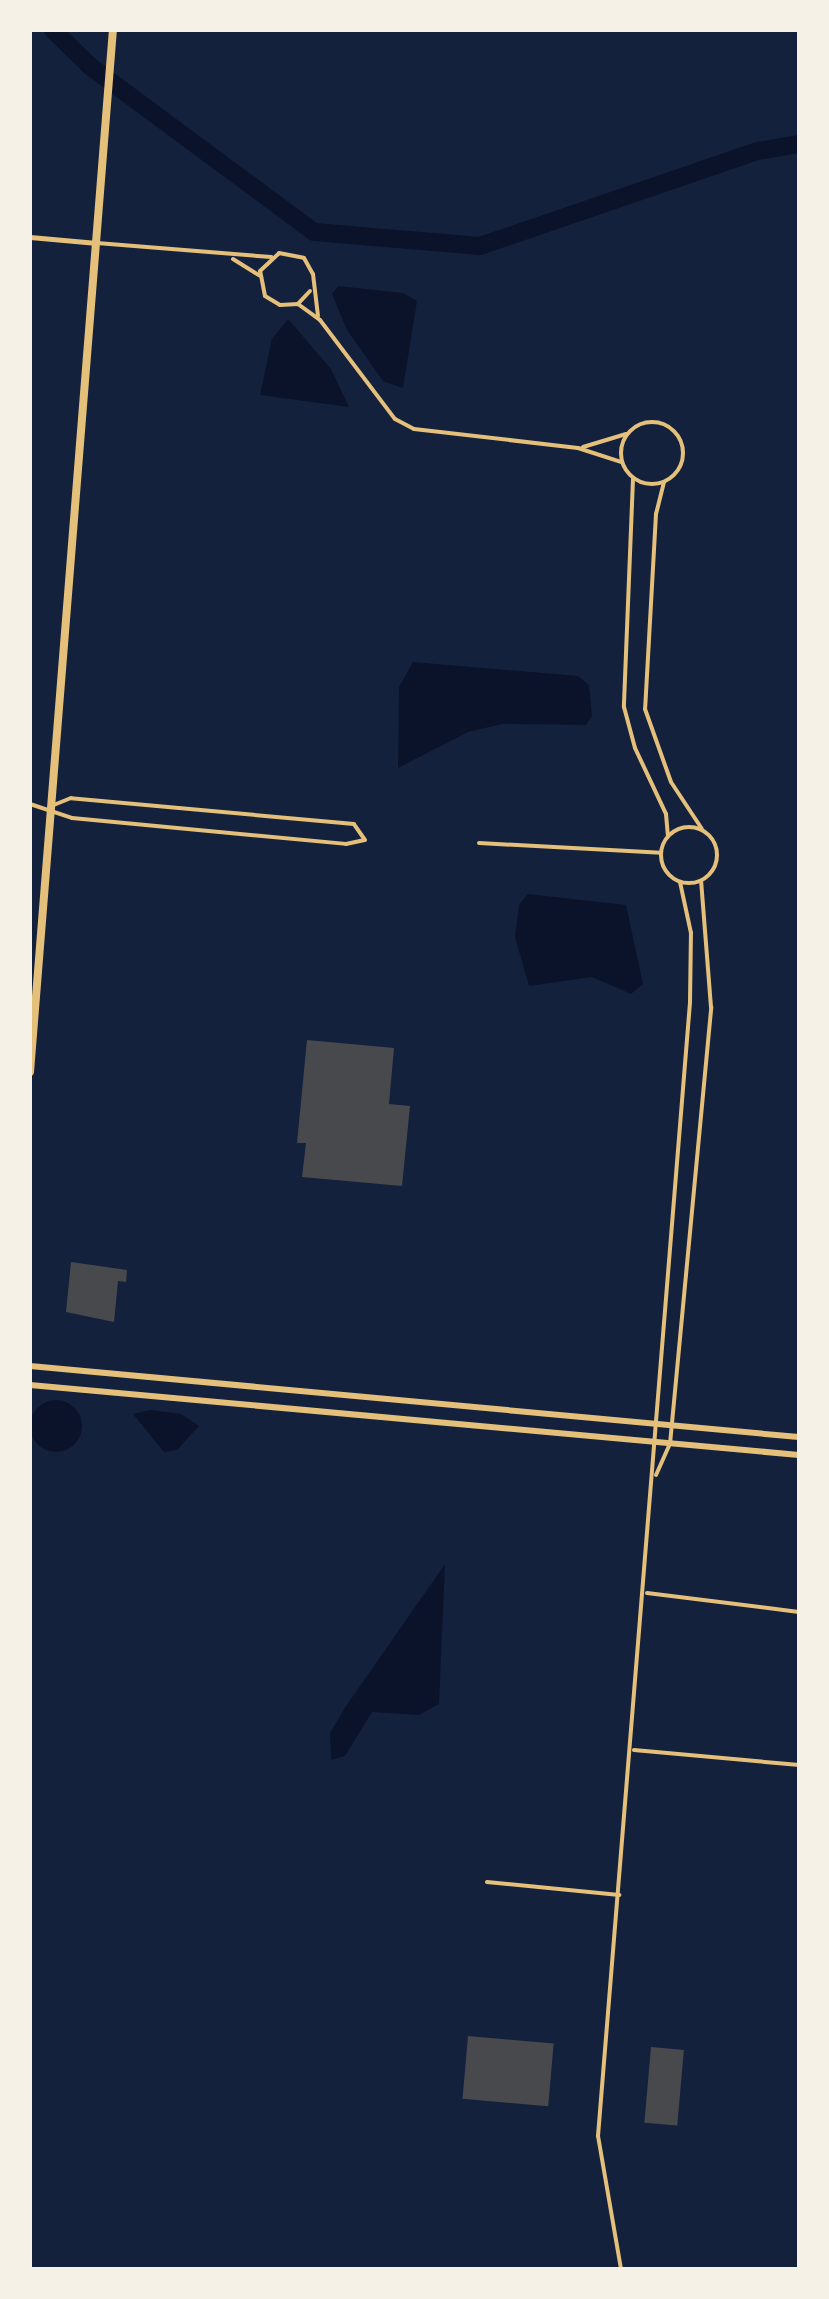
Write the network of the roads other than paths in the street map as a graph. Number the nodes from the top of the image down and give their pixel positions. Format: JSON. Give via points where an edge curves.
{"nodes":[{"id":1,"x":113,"y":30,"type":"edge"},
{"id":2,"x":30,"y":237,"type":"edge"},
{"id":3,"x":97,"y":243,"type":"junction"},
{"id":4,"x":271,"y":257,"type":"junction"},
{"id":5,"x":229,"y":258,"type":"junction"},
{"id":6,"x":260,"y":276,"type":"junction"},
{"id":7,"x":310,"y":291,"type":"junction"},
{"id":8,"x":298,"y":304,"type":"junction"},
{"id":9,"x":320,"y":320,"type":"junction"},
{"id":10,"x":628,"y":433,"type":"junction"},
{"id":11,"x":578,"y":448,"type":"junction"},
{"id":12,"x":621,"y":462,"type":"junction"},
{"id":13,"x":634,"y":479,"type":"junction"},
{"id":14,"x":664,"y":482,"type":"junction"},
{"id":15,"x":30,"y":804,"type":"edge"},
{"id":16,"x":51,"y":806,"type":"junction"},
{"id":17,"x":702,"y":830,"type":"junction"},
{"id":18,"x":668,"y":836,"type":"junction"},
{"id":19,"x":479,"y":843,"type":"dead end"},
{"id":20,"x":661,"y":853,"type":"junction"},
{"id":21,"x":701,"y":881,"type":"junction"},
{"id":22,"x":680,"y":882,"type":"junction"},
{"id":23,"x":30,"y":1072,"type":"edge"},
{"id":24,"x":30,"y":1366,"type":"edge"},
{"id":25,"x":30,"y":1385,"type":"edge"},
{"id":26,"x":654,"y":1426,"type":"junction"},
{"id":27,"x":672,"y":1427,"type":"junction"},
{"id":28,"x":799,"y":1437,"type":"edge"},
{"id":29,"x":652,"y":1442,"type":"junction"},
{"id":30,"x":670,"y":1444,"type":"junction"},
{"id":31,"x":799,"y":1455,"type":"edge"},
{"id":32,"x":656,"y":1475,"type":"junction"},
{"id":33,"x":647,"y":1593,"type":"junction"},
{"id":34,"x":799,"y":1612,"type":"edge"},
{"id":35,"x":632,"y":1750,"type":"junction"},
{"id":36,"x":799,"y":1764,"type":"edge"},
{"id":37,"x":487,"y":1882,"type":"dead end"},
{"id":38,"x":619,"y":1895,"type":"junction"},
{"id":39,"x":621,"y":2269,"type":"edge"}],
"edges":[{"from":1,"to":3,"type":"main road"},
{"from":2,"to":3,"type":"street"},
{"from":3,"to":5,"type":"street"},
{"from":3,"to":16,"type":"main road"},
{"from":4,"to":5,"type":"street"},
{"from":4,"to":6,"type":"street"},
{"from":4,"to":7,"type":"street","via":[[288,252],[304,258],[313,274]]},
{"from":5,"to":6,"type":"street"},
{"from":6,"to":8,"type":"street","via":[[272,302]]},
{"from":7,"to":8,"type":"street"},
{"from":7,"to":9,"type":"street"},
{"from":8,"to":9,"type":"street"},
{"from":9,"to":11,"type":"street","via":[[372,394],[414,429]]},
{"from":10,"to":11,"type":"street"},
{"from":10,"to":12,"type":"street"},
{"from":10,"to":14,"type":"street","via":[[654,422],[679,438],[679,468]]},
{"from":11,"to":12,"type":"street"},
{"from":12,"to":13,"type":"street"},
{"from":13,"to":14,"type":"street"},
{"from":13,"to":18,"type":"street","via":[[624,707],[666,814]]},
{"from":14,"to":17,"type":"street","via":[[646,708],[671,782]]},
{"from":15,"to":16,"type":"street"},
{"from":16,"to":16,"type":"street","via":[[72,818],[346,844],[366,840],[354,824],[340,822],[71,798]]},
{"from":16,"to":23,"type":"main road"},
{"from":17,"to":18,"type":"street","via":[[684,827]]},
{"from":17,"to":21,"type":"street","via":[[715,842],[718,860]]},
{"from":18,"to":20,"type":"street"},
{"from":19,"to":20,"type":"street"},
{"from":20,"to":22,"type":"street","via":[[665,871]]},
{"from":21,"to":22,"type":"street"},
{"from":21,"to":27,"type":"street","via":[[710,1007]]},
{"from":22,"to":26,"type":"street","via":[[692,971]]},
{"from":24,"to":26,"type":"main road"},
{"from":25,"to":29,"type":"main road"},
{"from":26,"to":27,"type":"main road"},
{"from":26,"to":29,"type":"street"},
{"from":27,"to":28,"type":"main road"},
{"from":27,"to":30,"type":"street"},
{"from":29,"to":30,"type":"main road"},
{"from":29,"to":32,"type":"street"},
{"from":30,"to":31,"type":"main road"},
{"from":30,"to":32,"type":"street"},
{"from":32,"to":33,"type":"street"},
{"from":33,"to":34,"type":"street"},
{"from":33,"to":35,"type":"street"},
{"from":35,"to":36,"type":"street"},
{"from":35,"to":38,"type":"street"},
{"from":37,"to":38,"type":"street"},
{"from":38,"to":39,"type":"street","via":[[598,2136]]}]}
